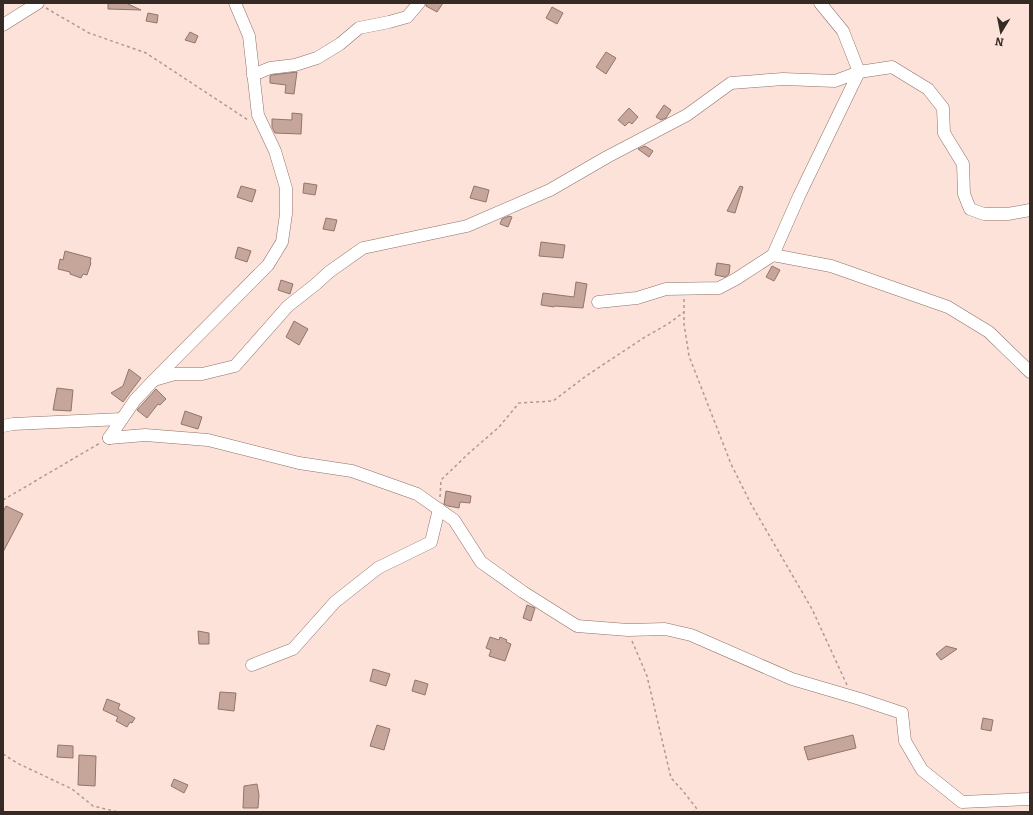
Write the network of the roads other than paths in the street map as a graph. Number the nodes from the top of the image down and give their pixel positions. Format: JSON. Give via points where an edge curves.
{"nodes":[{"id":1,"x":38,"y":3,"type":"edge"},
{"id":2,"x":235,"y":3,"type":"edge"},
{"id":3,"x":418,"y":3,"type":"edge"},
{"id":4,"x":820,"y":3,"type":"edge"},
{"id":5,"x":3,"y":25,"type":"edge"},
{"id":6,"x":859,"y":72,"type":"junction"},
{"id":7,"x":253,"y":75,"type":"junction"},
{"id":8,"x":1030,"y":210,"type":"edge"},
{"id":9,"x":773,"y":254,"type":"junction"},
{"id":10,"x":598,"y":302,"type":"dead end"},
{"id":11,"x":1030,"y":372,"type":"edge"},
{"id":12,"x":154,"y":380,"type":"junction"},
{"id":13,"x":122,"y":419,"type":"junction"},
{"id":14,"x":3,"y":426,"type":"edge"},
{"id":15,"x":439,"y":509,"type":"junction"},
{"id":16,"x":252,"y":665,"type":"dead end"},
{"id":17,"x":1030,"y":799,"type":"edge"}],
"edges":[{"from":1,"to":5,"type":"street"},
{"from":2,"to":7,"type":"street","via":[[249,36]]},
{"from":3,"to":7,"type":"street","via":[[407,17],[359,28],[317,58],[295,65],[270,68]]},
{"from":4,"to":6,"type":"street","via":[[843,31]]},
{"from":6,"to":8,"type":"street","via":[[892,67],[928,89],[940,103],[943,108],[944,133],[963,164],[964,194],[970,209],[984,214],[1008,214]]},
{"from":6,"to":9,"type":"street","via":[[798,196]]},
{"from":6,"to":12,"type":"street","via":[[835,81],[783,79],[731,83],[687,115],[550,190],[467,226],[363,248],[288,306],[234,366],[202,374],[175,374]]},
{"from":7,"to":12,"type":"street","via":[[258,115],[276,152],[286,188],[282,242],[268,266]]},
{"from":9,"to":10,"type":"street","via":[[719,288],[666,289],[637,298]]},
{"from":9,"to":11,"type":"street","via":[[832,266],[948,307],[989,332]]},
{"from":12,"to":13,"type":"street","via":[[134,400]]},
{"from":13,"to":14,"type":"street"},
{"from":13,"to":15,"type":"street","via":[[109,438],[145,435],[208,440],[300,462],[352,471],[417,494]]},
{"from":15,"to":16,"type":"street","via":[[431,542],[378,568],[335,602],[293,649]]},
{"from":15,"to":17,"type":"street","via":[[454,520],[481,562],[577,626],[628,630],[665,629],[691,635],[792,679],[902,713],[905,741],[922,770],[962,802]]}]}
